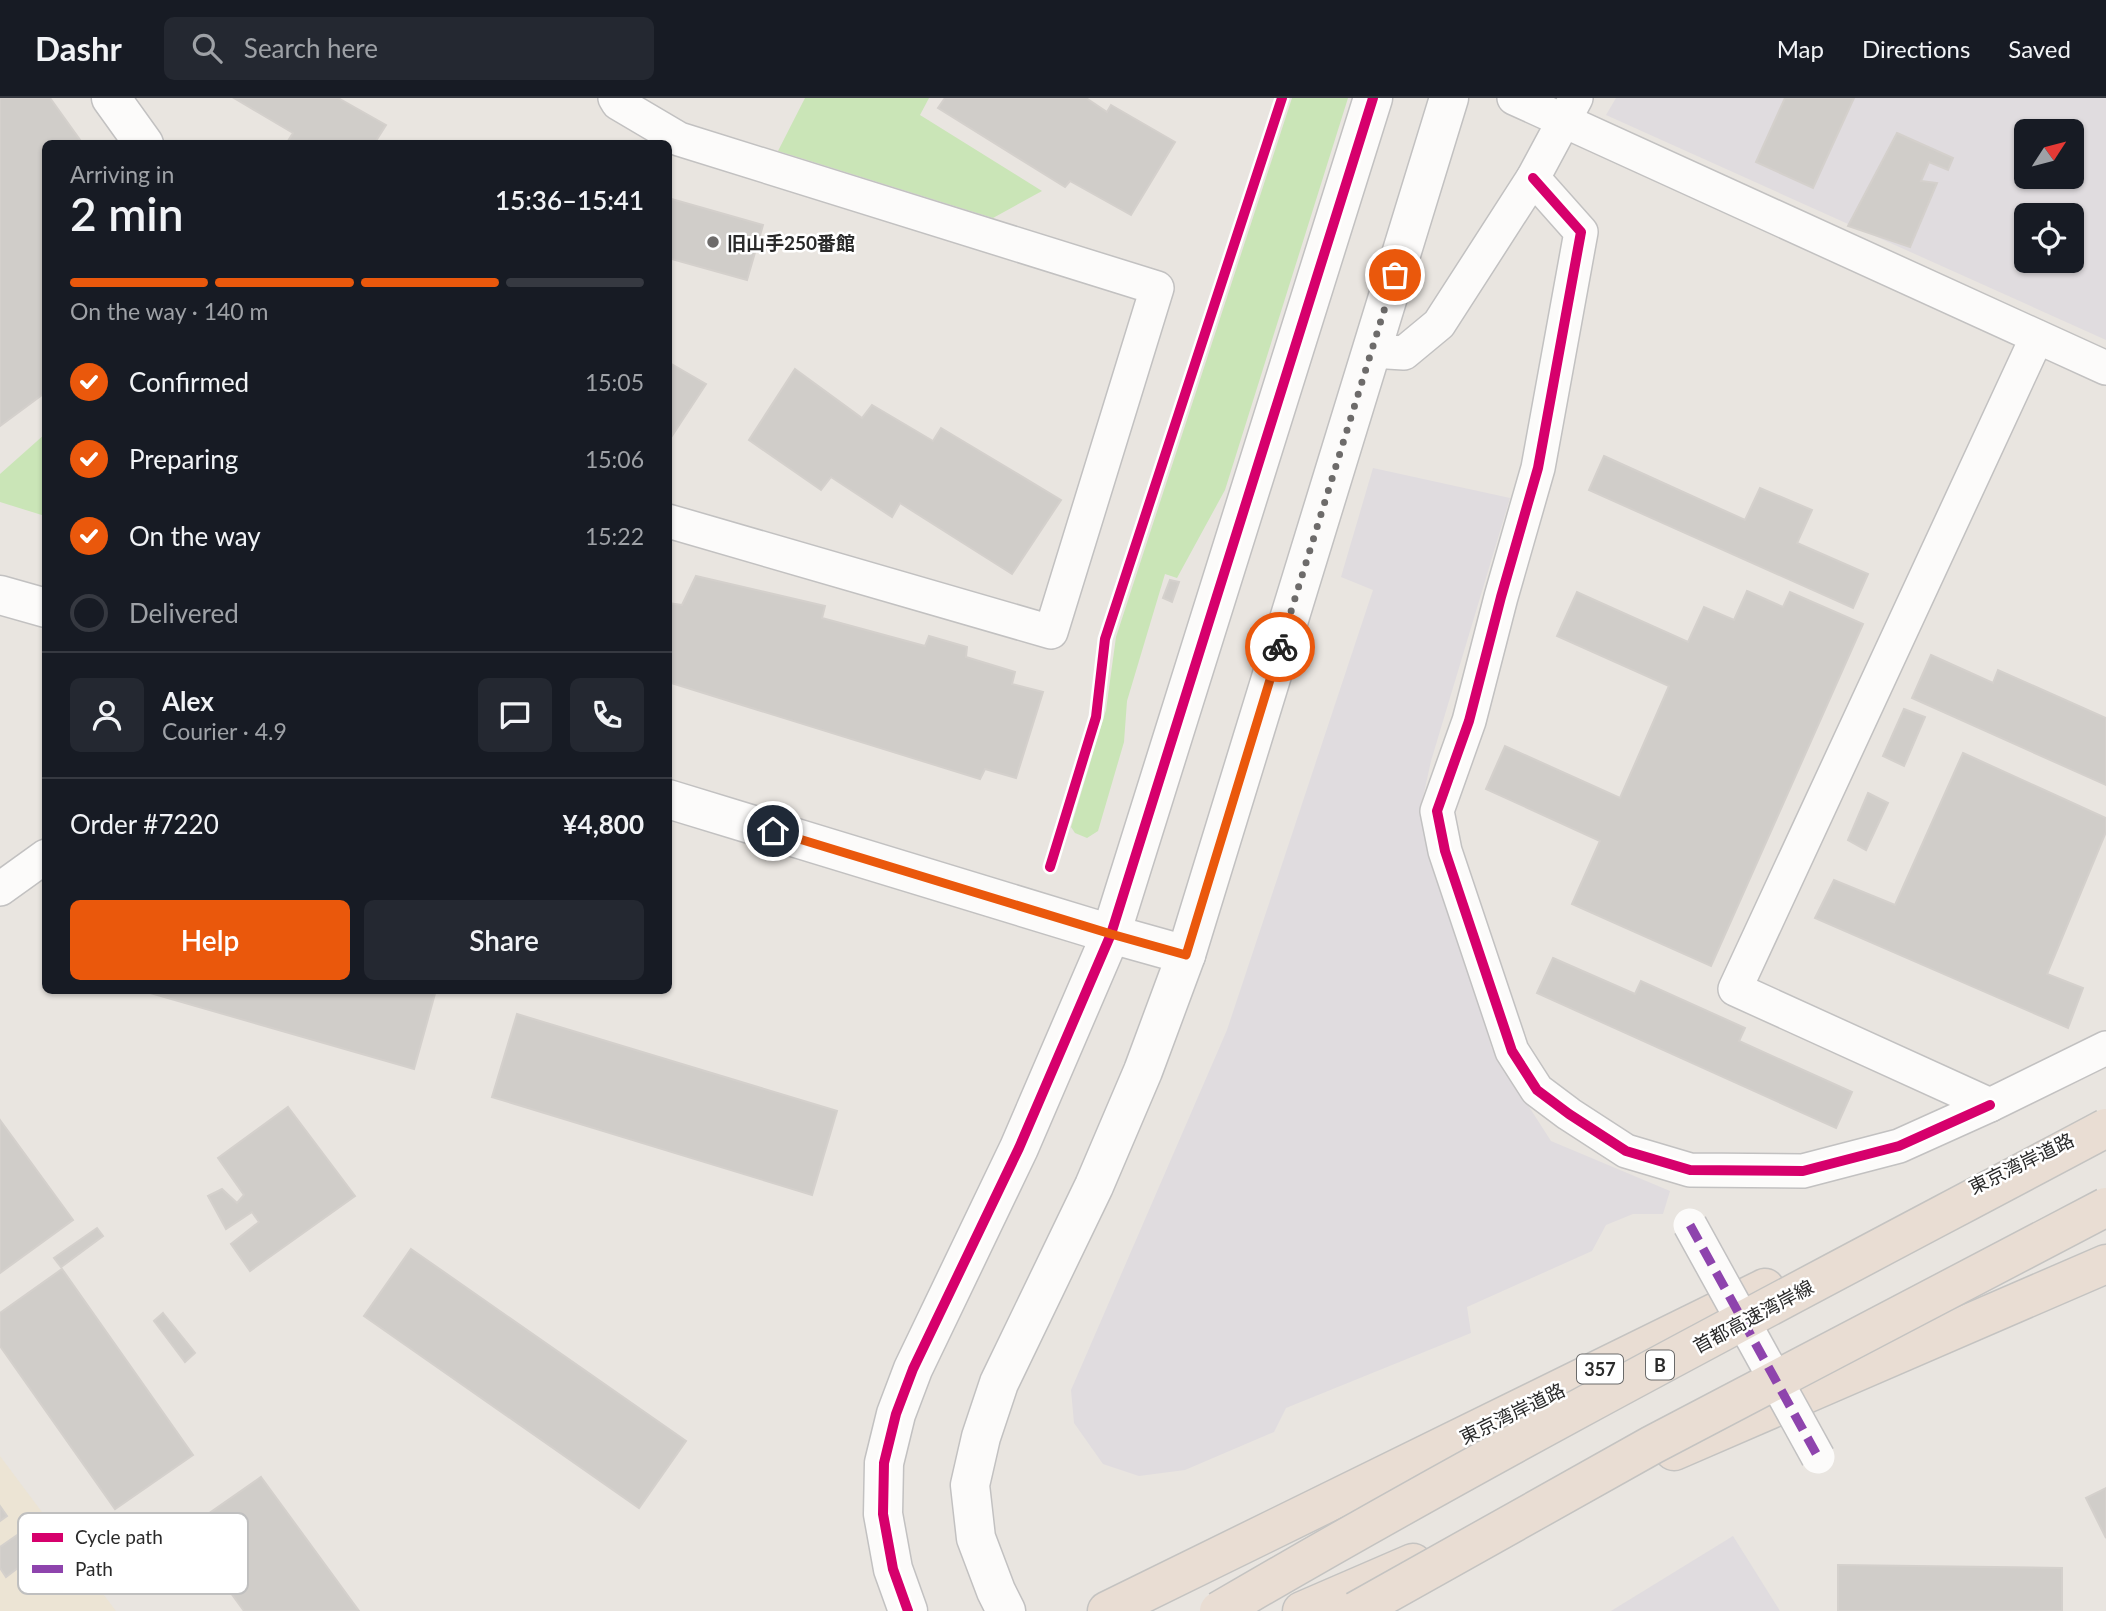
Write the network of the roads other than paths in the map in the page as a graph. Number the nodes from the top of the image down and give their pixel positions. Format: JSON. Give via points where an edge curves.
{"nodes":[{"id":1,"x":111,"y":98,"type":"edge"},
{"id":2,"x":615,"y":98,"type":"edge"},
{"id":3,"x":1373,"y":98,"type":"edge"},
{"id":4,"x":1449,"y":98,"type":"edge"},
{"id":5,"x":1514,"y":98,"type":"edge"},
{"id":6,"x":1569,"y":110,"type":"edge"},
{"id":7,"x":141,"y":140,"type":"edge"},
{"id":8,"x":1533,"y":178,"type":"junction"},
{"id":9,"x":2036,"y":337,"type":"junction"},
{"id":10,"x":1371,"y":351,"type":"junction"},
{"id":11,"x":2106,"y":368,"type":"edge"},
{"id":12,"x":672,"y":523,"type":"edge"},
{"id":13,"x":0,"y":594,"type":"edge"},
{"id":14,"x":42,"y":607,"type":"edge"},
{"id":15,"x":672,"y":800,"type":"edge"},
{"id":16,"x":42,"y":859,"type":"edge"},
{"id":17,"x":0,"y":889,"type":"edge"},
{"id":18,"x":1111,"y":934,"type":"junction"},
{"id":19,"x":1186,"y":955,"type":"junction"},
{"id":20,"x":2106,"y":1048,"type":"edge"},
{"id":21,"x":1990,"y":1105,"type":"junction"},
{"id":22,"x":2103,"y":1125,"type":"edge"},
{"id":23,"x":2106,"y":1207,"type":"edge"},
{"id":24,"x":1690,"y":1225,"type":"dead end"},
{"id":25,"x":2106,"y":1265,"type":"edge"},
{"id":26,"x":1615,"y":1389,"type":"junction"},
{"id":27,"x":1818,"y":1457,"type":"dead end"},
{"id":28,"x":908,"y":1611,"type":"edge"},
{"id":29,"x":1006,"y":1611,"type":"edge"},
{"id":30,"x":1107,"y":1611,"type":"edge"},
{"id":31,"x":1130,"y":1611,"type":"edge"},
{"id":32,"x":1219,"y":1611,"type":"edge"},
{"id":33,"x":1302,"y":1611,"type":"edge"},
{"id":34,"x":1356,"y":1611,"type":"edge"}],
"edges":[{"from":1,"to":7,"type":"street"},
{"from":2,"to":12,"type":"street","via":[[679,139],[1157,288],[1051,632]]},
{"from":3,"to":18,"type":"street"},
{"from":4,"to":10,"type":"street"},
{"from":5,"to":6,"type":"street"},
{"from":6,"to":8,"type":"street"},
{"from":6,"to":9,"type":"street"},
{"from":8,"to":10,"type":"street","via":[[1439,324],[1404,353]]},
{"from":8,"to":21,"type":"street","via":[[1581,232],[1538,468],[1469,721],[1437,811],[1512,1051],[1537,1090],[1569,1114],[1626,1151],[1690,1170],[1803,1171],[1899,1146]]},
{"from":9,"to":11,"type":"street"},
{"from":9,"to":21,"type":"street","via":[[1735,989]]},
{"from":10,"to":19,"type":"street"},
{"from":13,"to":14,"type":"street"},
{"from":15,"to":18,"type":"street"},
{"from":16,"to":17,"type":"street"},
{"from":18,"to":19,"type":"street"},
{"from":18,"to":28,"type":"street","via":[[1020,1148],[913,1369],[896,1414],[884,1463],[883,1514],[893,1569]]},
{"from":19,"to":29,"type":"street","via":[[1143,1072],[999,1383],[981,1437],[970,1485],[976,1538]]},
{"from":20,"to":21,"type":"street"},
{"from":22,"to":26,"type":"highway","name":"首都高速湾岸線","number":"B","bridge":true},
{"from":22,"to":30,"type":"highway","name":"東京湾岸道路","number":"357"},
{"from":23,"to":34,"type":"highway","bridge":true,"via":[[1652,1445]]},
{"from":24,"to":27,"type":"street","bridge":true},
{"from":25,"to":33,"type":"highway"},
{"from":26,"to":31,"type":"highway","bridge":true},
{"from":26,"to":32,"type":"highway","name":"首都高速湾岸線","number":"B","bridge":true}]}
